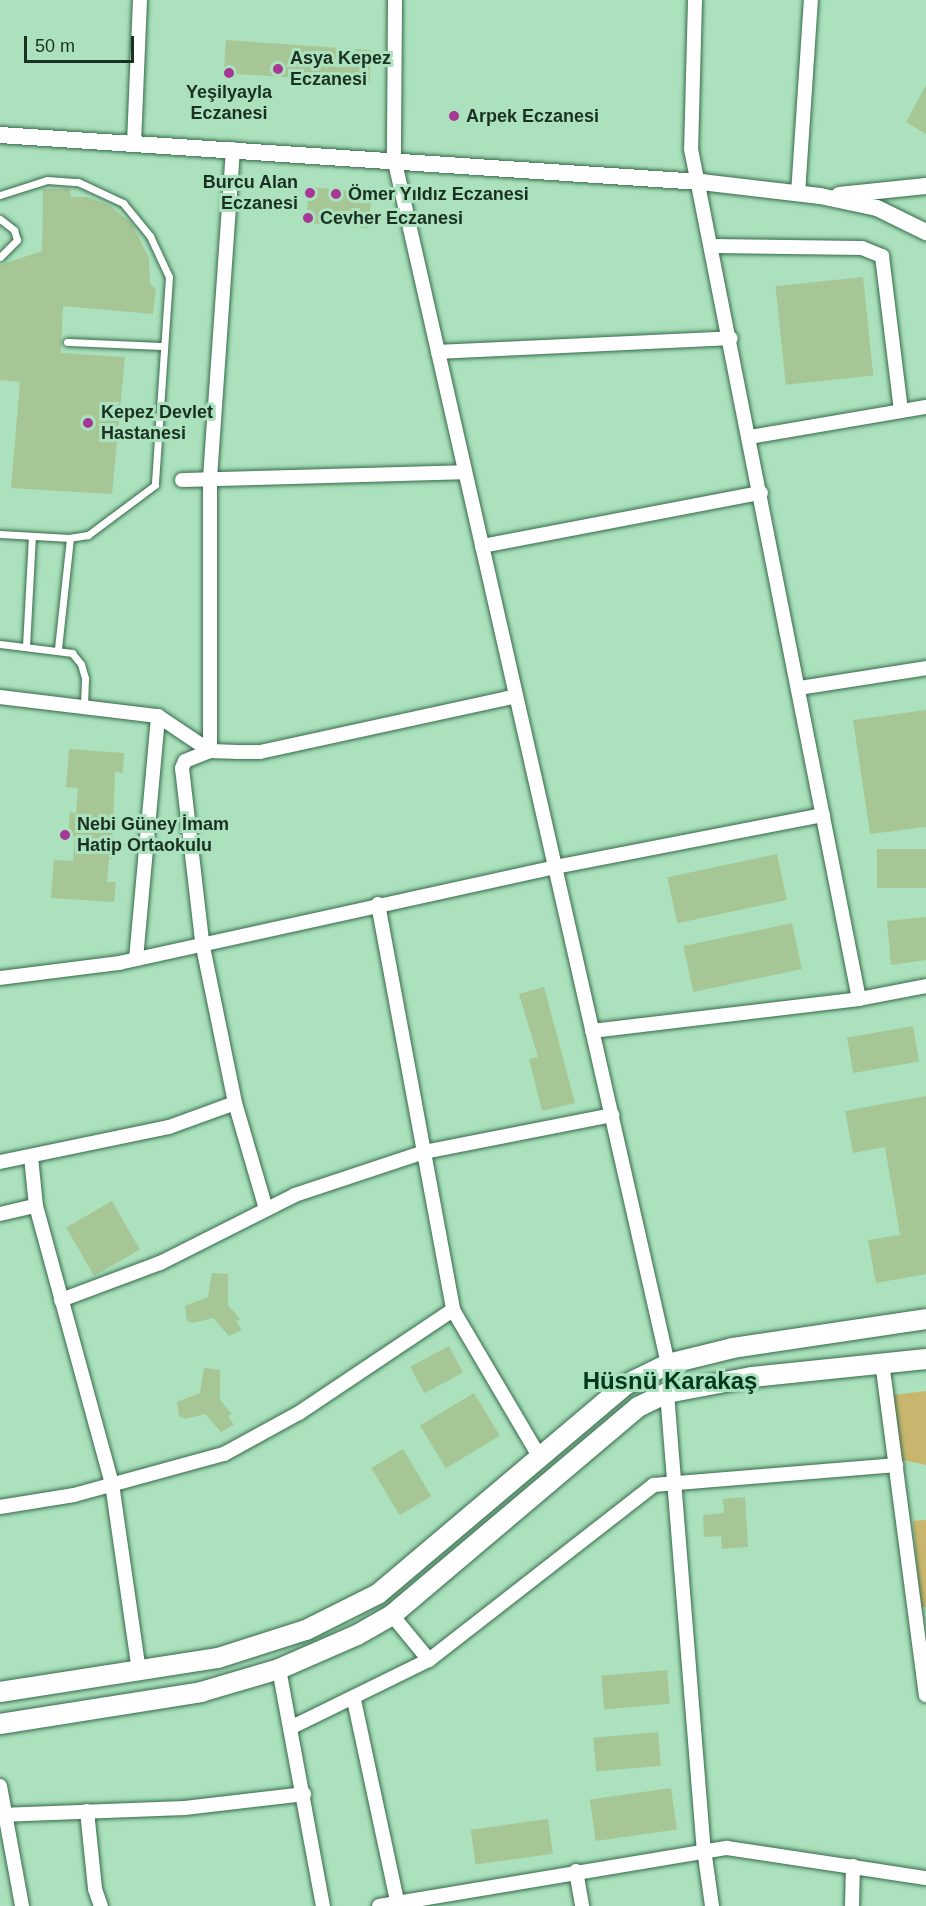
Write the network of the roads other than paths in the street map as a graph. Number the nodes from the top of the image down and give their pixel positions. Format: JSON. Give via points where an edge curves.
{"nodes":[{"id":1,"x":140,"y":0,"type":"edge"},
{"id":2,"x":395,"y":0,"type":"edge"},
{"id":3,"x":695,"y":0,"type":"edge"},
{"id":4,"x":811,"y":0,"type":"edge"},
{"id":5,"x":0,"y":135,"type":"edge"},
{"id":6,"x":134,"y":143,"type":"junction"},
{"id":7,"x":234,"y":149,"type":"junction"},
{"id":8,"x":394,"y":158,"type":"junction"},
{"id":9,"x":701,"y":182,"type":"junction"},
{"id":10,"x":926,"y":186,"type":"edge"},
{"id":11,"x":798,"y":194,"type":"junction"},
{"id":12,"x":0,"y":195,"type":"edge"},
{"id":13,"x":820,"y":196,"type":"junction"},
{"id":14,"x":0,"y":219,"type":"edge"},
{"id":15,"x":926,"y":232,"type":"edge"},
{"id":16,"x":713,"y":246,"type":"junction"},
{"id":17,"x":0,"y":257,"type":"edge"},
{"id":18,"x":731,"y":338,"type":"junction"},
{"id":19,"x":67,"y":342,"type":"dead end"},
{"id":20,"x":163,"y":346,"type":"junction"},
{"id":21,"x":438,"y":352,"type":"junction"},
{"id":22,"x":926,"y":407,"type":"edge"},
{"id":23,"x":901,"y":411,"type":"junction"},
{"id":24,"x":750,"y":437,"type":"junction"},
{"id":25,"x":465,"y":472,"type":"junction"},
{"id":26,"x":182,"y":480,"type":"dead end"},
{"id":27,"x":210,"y":480,"type":"junction"},
{"id":28,"x":761,"y":493,"type":"junction"},
{"id":29,"x":0,"y":534,"type":"edge"},
{"id":30,"x":32,"y":536,"type":"junction"},
{"id":31,"x":69,"y":538,"type":"junction"},
{"id":32,"x":482,"y":546,"type":"junction"},
{"id":33,"x":0,"y":644,"type":"edge"},
{"id":34,"x":26,"y":646,"type":"junction"},
{"id":35,"x":58,"y":649,"type":"junction"},
{"id":36,"x":926,"y":668,"type":"edge"},
{"id":37,"x":799,"y":688,"type":"junction"},
{"id":38,"x":516,"y":696,"type":"junction"},
{"id":39,"x":0,"y":697,"type":"edge"},
{"id":40,"x":84,"y":706,"type":"junction"},
{"id":41,"x":158,"y":716,"type":"junction"},
{"id":42,"x":210,"y":751,"type":"junction"},
{"id":43,"x":824,"y":815,"type":"junction"},
{"id":44,"x":555,"y":867,"type":"junction"},
{"id":45,"x":378,"y":904,"type":"junction"},
{"id":46,"x":202,"y":942,"type":"junction"},
{"id":47,"x":136,"y":959,"type":"junction"},
{"id":48,"x":0,"y":978,"type":"edge"},
{"id":49,"x":926,"y":986,"type":"edge"},
{"id":50,"x":859,"y":999,"type":"junction"},
{"id":51,"x":592,"y":1031,"type":"junction"},
{"id":52,"x":235,"y":1103,"type":"junction"},
{"id":53,"x":612,"y":1114,"type":"junction"},
{"id":54,"x":424,"y":1152,"type":"junction"},
{"id":55,"x":31,"y":1156,"type":"junction"},
{"id":56,"x":0,"y":1162,"type":"edge"},
{"id":57,"x":36,"y":1206,"type":"junction"},
{"id":58,"x":266,"y":1209,"type":"junction"},
{"id":59,"x":0,"y":1214,"type":"edge"},
{"id":60,"x":61,"y":1300,"type":"junction"},
{"id":61,"x":453,"y":1310,"type":"junction"},
{"id":62,"x":926,"y":1319,"type":"edge"},
{"id":63,"x":924,"y":1360,"type":"edge"},
{"id":64,"x":882,"y":1362,"type":"junction"},
{"id":65,"x":668,"y":1364,"type":"junction"},
{"id":66,"x":667,"y":1393,"type":"junction"},
{"id":67,"x":539,"y":1456,"type":"junction"},
{"id":68,"x":896,"y":1465,"type":"junction"},
{"id":69,"x":675,"y":1483,"type":"junction"},
{"id":70,"x":112,"y":1485,"type":"junction"},
{"id":71,"x":0,"y":1507,"type":"edge"},
{"id":72,"x":921,"y":1614,"type":"edge"},
{"id":73,"x":392,"y":1615,"type":"junction"},
{"id":74,"x":429,"y":1660,"type":"junction"},
{"id":75,"x":279,"y":1669,"type":"junction"},
{"id":76,"x":139,"y":1672,"type":"junction"},
{"id":77,"x":0,"y":1692,"type":"edge"},
{"id":78,"x":926,"y":1695,"type":"edge"},
{"id":79,"x":354,"y":1700,"type":"junction"},
{"id":80,"x":0,"y":1724,"type":"edge"},
{"id":81,"x":290,"y":1728,"type":"junction"},
{"id":82,"x":0,"y":1786,"type":"edge"},
{"id":83,"x":304,"y":1794,"type":"junction"},
{"id":84,"x":87,"y":1812,"type":"junction"},
{"id":85,"x":2,"y":1815,"type":"edge"},
{"id":86,"x":704,"y":1849,"type":"junction"},
{"id":87,"x":853,"y":1866,"type":"junction"},
{"id":88,"x":576,"y":1871,"type":"junction"},
{"id":89,"x":926,"y":1878,"type":"edge"},
{"id":90,"x":397,"y":1901,"type":"junction"},
{"id":91,"x":21,"y":1906,"type":"edge"},
{"id":92,"x":101,"y":1906,"type":"edge"},
{"id":93,"x":323,"y":1906,"type":"edge"},
{"id":94,"x":379,"y":1906,"type":"edge"},
{"id":95,"x":582,"y":1906,"type":"edge"},
{"id":96,"x":712,"y":1906,"type":"edge"},
{"id":97,"x":852,"y":1906,"type":"edge"}],
"edges":[{"from":1,"to":6,"type":"street"},
{"from":2,"to":8,"type":"street"},
{"from":3,"to":9,"type":"street","via":[[691,149]]},
{"from":4,"to":11,"type":"street"},
{"from":5,"to":6,"type":"street"},
{"from":6,"to":7,"type":"street"},
{"from":7,"to":8,"type":"street"},
{"from":7,"to":27,"type":"street"},
{"from":8,"to":9,"type":"street"},
{"from":8,"to":21,"type":"street"},
{"from":9,"to":11,"type":"street"},
{"from":9,"to":16,"type":"street"},
{"from":10,"to":13,"type":"street"},
{"from":11,"to":13,"type":"street"},
{"from":12,"to":20,"type":"lane","via":[[47,180],[78,182],[123,203],[150,236],[169,277]]},
{"from":13,"to":15,"type":"street","via":[[877,208]]},
{"from":14,"to":17,"type":"lane","via":[[14,230],[17,240]]},
{"from":16,"to":18,"type":"street"},
{"from":16,"to":23,"type":"street","via":[[862,248],[882,256]]},
{"from":18,"to":21,"type":"street"},
{"from":18,"to":24,"type":"street"},
{"from":19,"to":20,"type":"lane"},
{"from":20,"to":31,"type":"lane","via":[[155,485],[88,535]]},
{"from":21,"to":25,"type":"street"},
{"from":22,"to":23,"type":"street"},
{"from":23,"to":24,"type":"street"},
{"from":24,"to":28,"type":"street"},
{"from":25,"to":27,"type":"street"},
{"from":25,"to":32,"type":"street"},
{"from":26,"to":27,"type":"street"},
{"from":27,"to":42,"type":"street"},
{"from":28,"to":32,"type":"street"},
{"from":28,"to":37,"type":"street"},
{"from":29,"to":30,"type":"lane"},
{"from":30,"to":31,"type":"lane"},
{"from":30,"to":34,"type":"lane"},
{"from":31,"to":35,"type":"lane"},
{"from":32,"to":38,"type":"street"},
{"from":33,"to":34,"type":"lane"},
{"from":34,"to":35,"type":"lane"},
{"from":35,"to":40,"type":"lane","via":[[72,653],[81,664]]},
{"from":36,"to":37,"type":"street"},
{"from":37,"to":43,"type":"street"},
{"from":38,"to":42,"type":"street","via":[[260,752]]},
{"from":38,"to":44,"type":"street"},
{"from":39,"to":40,"type":"street"},
{"from":40,"to":41,"type":"street"},
{"from":41,"to":42,"type":"street"},
{"from":41,"to":47,"type":"street"},
{"from":42,"to":46,"type":"street","via":[[185,761],[182,768]]},
{"from":43,"to":44,"type":"street"},
{"from":43,"to":50,"type":"street"},
{"from":44,"to":45,"type":"street"},
{"from":44,"to":51,"type":"street"},
{"from":45,"to":46,"type":"street"},
{"from":45,"to":54,"type":"street"},
{"from":46,"to":47,"type":"street"},
{"from":46,"to":52,"type":"street"},
{"from":47,"to":48,"type":"street"},
{"from":49,"to":50,"type":"street"},
{"from":50,"to":51,"type":"street"},
{"from":51,"to":53,"type":"street"},
{"from":52,"to":55,"type":"street","via":[[169,1127]]},
{"from":52,"to":58,"type":"street"},
{"from":53,"to":54,"type":"street"},
{"from":53,"to":65,"type":"street"},
{"from":54,"to":58,"type":"street","via":[[294,1195]]},
{"from":54,"to":61,"type":"street"},
{"from":55,"to":56,"type":"street"},
{"from":55,"to":57,"type":"street"},
{"from":57,"to":59,"type":"street"},
{"from":57,"to":60,"type":"street"},
{"from":58,"to":60,"type":"street","via":[[160,1263]]},
{"from":60,"to":70,"type":"street"},
{"from":61,"to":67,"type":"street"},
{"from":61,"to":70,"type":"street","via":[[299,1413],[224,1454]]},
{"from":62,"to":65,"type":"main road","via":[[733,1348]]},
{"from":63,"to":64,"type":"main road"},
{"from":64,"to":66,"type":"main road","via":[[752,1377]]},
{"from":64,"to":68,"type":"street"},
{"from":65,"to":67,"type":"main road","via":[[625,1385]]},
{"from":66,"to":69,"type":"street"},
{"from":66,"to":73,"type":"main road","via":[[638,1407]]},
{"from":67,"to":76,"type":"main road","via":[[378,1594],[345,1614],[218,1658]]},
{"from":68,"to":69,"type":"street"},
{"from":68,"to":72,"type":"street"},
{"from":69,"to":74,"type":"street","via":[[654,1485]]},
{"from":69,"to":86,"type":"street"},
{"from":70,"to":71,"type":"street"},
{"from":70,"to":76,"type":"street"},
{"from":72,"to":78,"type":"street"},
{"from":73,"to":74,"type":"street"},
{"from":73,"to":75,"type":"main road"},
{"from":74,"to":79,"type":"street"},
{"from":75,"to":80,"type":"main road","via":[[201,1692]]},
{"from":75,"to":81,"type":"street"},
{"from":76,"to":77,"type":"main road"},
{"from":79,"to":81,"type":"street"},
{"from":79,"to":90,"type":"street"},
{"from":81,"to":83,"type":"street"},
{"from":82,"to":85,"type":"street"},
{"from":83,"to":84,"type":"street","via":[[185,1808]]},
{"from":83,"to":93,"type":"street"},
{"from":84,"to":85,"type":"street"},
{"from":84,"to":92,"type":"street","via":[[95,1889]]},
{"from":85,"to":91,"type":"street"},
{"from":86,"to":87,"type":"street","via":[[727,1848]]},
{"from":86,"to":88,"type":"street"},
{"from":86,"to":96,"type":"street"},
{"from":87,"to":89,"type":"street"},
{"from":87,"to":97,"type":"street"},
{"from":88,"to":90,"type":"street"},
{"from":88,"to":95,"type":"street"},
{"from":90,"to":94,"type":"street"}]}
